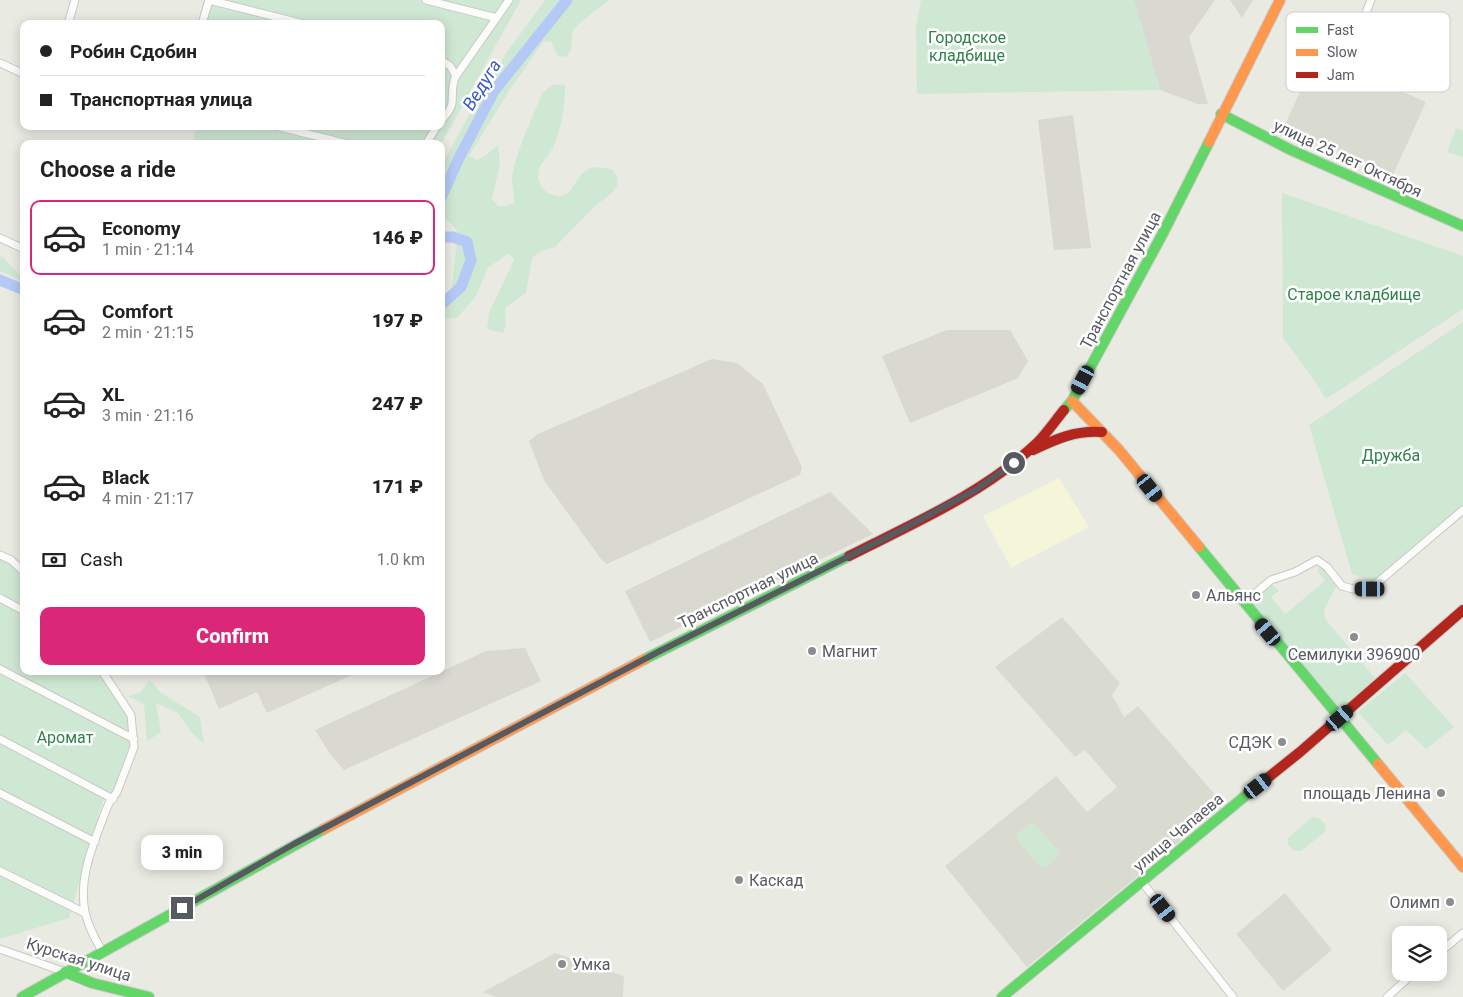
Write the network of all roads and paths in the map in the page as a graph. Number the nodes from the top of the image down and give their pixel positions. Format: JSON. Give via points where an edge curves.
{"nodes":[{"id":1,"x":75,"y":0,"type":"edge"},
{"id":2,"x":426,"y":0,"type":"edge"},
{"id":3,"x":509,"y":0,"type":"edge"},
{"id":4,"x":1280,"y":0,"type":"edge"},
{"id":5,"x":1370,"y":0,"type":"edge"},
{"id":6,"x":1366,"y":12,"type":"edge"},
{"id":7,"x":497,"y":18,"type":"junction"},
{"id":8,"x":69,"y":20,"type":"edge"},
{"id":9,"x":203,"y":20,"type":"edge"},
{"id":10,"x":288,"y":20,"type":"edge"},
{"id":11,"x":0,"y":63,"type":"edge"},
{"id":12,"x":445,"y":63,"type":"edge"},
{"id":13,"x":20,"y":72,"type":"edge"},
{"id":14,"x":456,"y":76,"type":"junction"},
{"id":15,"x":445,"y":112,"type":"edge"},
{"id":16,"x":1221,"y":114,"type":"junction"},
{"id":17,"x":292,"y":130,"type":"edge"},
{"id":18,"x":332,"y":140,"type":"edge"},
{"id":19,"x":1463,"y":226,"type":"edge"},
{"id":20,"x":0,"y":238,"type":"edge"},
{"id":21,"x":20,"y":247,"type":"edge"},
{"id":22,"x":1072,"y":401,"type":"junction"},
{"id":23,"x":1102,"y":432,"type":"junction"},
{"id":24,"x":1022,"y":456,"type":"junction"},
{"id":25,"x":1463,"y":510,"type":"edge"},
{"id":26,"x":0,"y":555,"type":"edge"},
{"id":27,"x":20,"y":568,"type":"edge"},
{"id":28,"x":0,"y":598,"type":"edge"},
{"id":29,"x":1244,"y":603,"type":"junction"},
{"id":30,"x":20,"y":609,"type":"edge"},
{"id":31,"x":1463,"y":610,"type":"edge"},
{"id":32,"x":0,"y":669,"type":"edge"},
{"id":33,"x":105,"y":675,"type":"edge"},
{"id":34,"x":1340,"y":718,"type":"junction"},
{"id":35,"x":0,"y":739,"type":"edge"},
{"id":36,"x":134,"y":739,"type":"junction"},
{"id":37,"x":0,"y":793,"type":"edge"},
{"id":38,"x":113,"y":799,"type":"junction"},
{"id":39,"x":95,"y":842,"type":"junction"},
{"id":40,"x":1463,"y":867,"type":"edge"},
{"id":41,"x":0,"y":871,"type":"edge"},
{"id":42,"x":1142,"y":882,"type":"junction"},
{"id":43,"x":85,"y":913,"type":"junction"},
{"id":44,"x":1463,"y":933,"type":"edge"},
{"id":45,"x":1447,"y":946,"type":"edge"},
{"id":46,"x":0,"y":949,"type":"edge"},
{"id":47,"x":102,"y":951,"type":"junction"},
{"id":48,"x":65,"y":972,"type":"junction"},
{"id":49,"x":1405,"y":981,"type":"edge"},
{"id":50,"x":22,"y":997,"type":"edge"},
{"id":51,"x":149,"y":997,"type":"edge"},
{"id":52,"x":1002,"y":997,"type":"edge"},
{"id":53,"x":1233,"y":997,"type":"edge"},
{"id":54,"x":1387,"y":997,"type":"edge"}],
"edges":[{"from":1,"to":8,"type":"street"},
{"from":2,"to":7,"type":"street"},
{"from":3,"to":7,"type":"street"},
{"from":4,"to":16,"type":"main road","name":"Транспортная улица"},
{"from":5,"to":6,"type":"street"},
{"from":7,"to":14,"type":"street"},
{"from":9,"to":10,"type":"street","via":[[209,0]]},
{"from":11,"to":13,"type":"street"},
{"from":12,"to":14,"type":"street"},
{"from":14,"to":15,"type":"street","via":[[452,83],[452,104]]},
{"from":16,"to":19,"type":"main road","name":"улица 25 лет Октября","via":[[1291,150]]},
{"from":16,"to":22,"type":"main road","name":"Транспортная улица","via":[[1162,235]]},
{"from":17,"to":18,"type":"street"},
{"from":20,"to":21,"type":"street"},
{"from":22,"to":23,"type":"main road"},
{"from":22,"to":24,"type":"main road","name":"Транспортная улица"},
{"from":23,"to":24,"type":"main road","via":[[1085,430],[1069,434]]},
{"from":23,"to":29,"type":"main road"},
{"from":24,"to":47,"type":"main road","name":"Транспортная улица","via":[[977,489],[903,529],[658,652],[287,848]]},
{"from":25,"to":29,"type":"street","via":[[1370,589],[1342,586],[1317,560],[1271,580]]},
{"from":26,"to":27,"type":"street"},
{"from":28,"to":30,"type":"street"},
{"from":29,"to":34,"type":"main road"},
{"from":31,"to":34,"type":"main road","name":"улица Чапаева"},
{"from":32,"to":36,"type":"street"},
{"from":33,"to":36,"type":"street","via":[[131,715]]},
{"from":34,"to":40,"type":"main road"},
{"from":34,"to":42,"type":"main road","name":"улица Чапаева"},
{"from":35,"to":38,"type":"street"},
{"from":36,"to":38,"type":"street","via":[[132,754]]},
{"from":37,"to":39,"type":"street"},
{"from":38,"to":39,"type":"street"},
{"from":39,"to":43,"type":"street","via":[[84,882]]},
{"from":41,"to":43,"type":"street"},
{"from":42,"to":52,"type":"main road","name":"улица Чапаева"},
{"from":42,"to":53,"type":"street"},
{"from":43,"to":47,"type":"street"},
{"from":44,"to":45,"type":"street"},
{"from":46,"to":48,"type":"street","name":"Курская улица"},
{"from":47,"to":48,"type":"main road","name":"Транспортная улица"},
{"from":48,"to":50,"type":"main road","name":"Транспортная улица"},
{"from":48,"to":51,"type":"main road","name":"Курская улица","via":[[92,983]]},
{"from":49,"to":54,"type":"street"}]}
